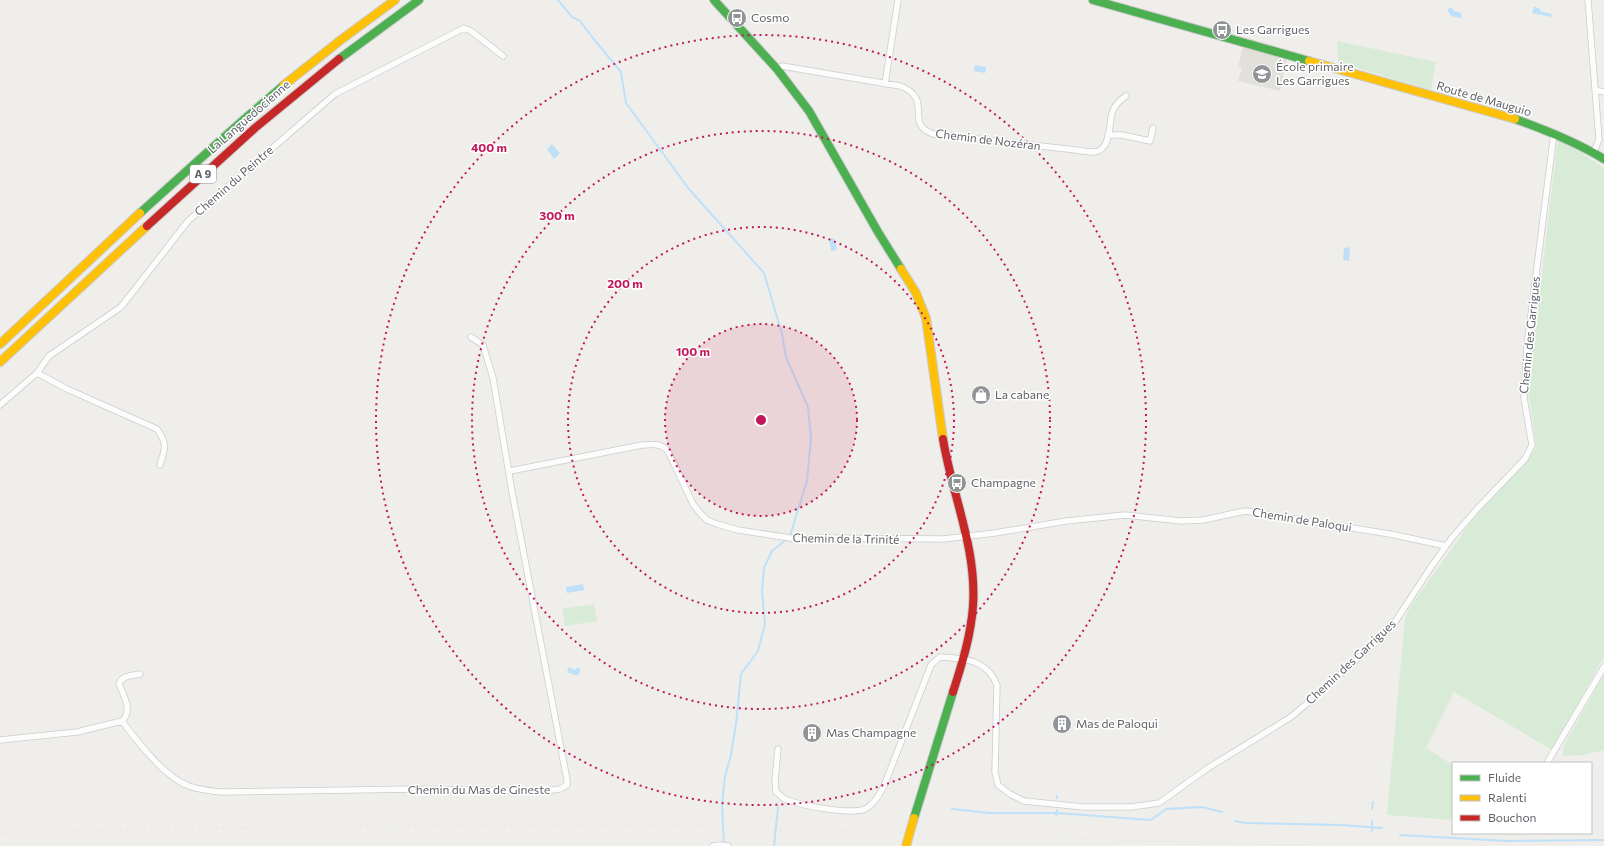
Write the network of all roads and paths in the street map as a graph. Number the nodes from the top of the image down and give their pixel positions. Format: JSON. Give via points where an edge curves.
{"nodes":[{"id":1,"x":395,"y":0,"type":"edge"},
{"id":2,"x":419,"y":0,"type":"edge"},
{"id":3,"x":714,"y":0,"type":"edge"},
{"id":4,"x":898,"y":0,"type":"edge"},
{"id":5,"x":1093,"y":0,"type":"edge"},
{"id":6,"x":1588,"y":0,"type":"edge"},
{"id":7,"x":1115,"y":3,"type":"edge"},
{"id":8,"x":502,"y":56,"type":"dead end"},
{"id":9,"x":777,"y":69,"type":"junction"},
{"id":10,"x":885,"y":84,"type":"junction"},
{"id":11,"x":1595,"y":90,"type":"junction"},
{"id":12,"x":1604,"y":92,"type":"edge"},
{"id":13,"x":1126,"y":96,"type":"dead end"},
{"id":14,"x":1153,"y":128,"type":"dead end"},
{"id":15,"x":1554,"y":133,"type":"junction"},
{"id":16,"x":1108,"y":135,"type":"junction"},
{"id":17,"x":1594,"y":152,"type":"junction"},
{"id":18,"x":1604,"y":159,"type":"edge"},
{"id":19,"x":471,"y":336,"type":"dead end"},
{"id":20,"x":0,"y":344,"type":"edge"},
{"id":21,"x":0,"y":362,"type":"edge"},
{"id":22,"x":37,"y":373,"type":"junction"},
{"id":23,"x":0,"y":405,"type":"edge"},
{"id":24,"x":160,"y":465,"type":"dead end"},
{"id":25,"x":510,"y":472,"type":"junction"},
{"id":26,"x":967,"y":537,"type":"junction"},
{"id":27,"x":1446,"y":546,"type":"junction"},
{"id":28,"x":963,"y":659,"type":"junction"},
{"id":29,"x":1604,"y":667,"type":"edge"},
{"id":30,"x":140,"y":674,"type":"dead end"},
{"id":31,"x":122,"y":721,"type":"junction"},
{"id":32,"x":0,"y":740,"type":"edge"},
{"id":33,"x":778,"y":749,"type":"dead end"},
{"id":34,"x":1548,"y":762,"type":"edge"},
{"id":35,"x":725,"y":845,"type":"edge"},
{"id":36,"x":714,"y":846,"type":"edge"},
{"id":37,"x":906,"y":846,"type":"edge"}],
"edges":[{"from":1,"to":20,"type":"main road","name":"La Languedocienne","number":"A 9","via":[[313,61],[251,112]]},
{"from":2,"to":21,"type":"main road","name":"La Languedocienne","number":"A 9","via":[[320,73],[244,136]]},
{"from":3,"to":9,"type":"main road"},
{"from":4,"to":10,"type":"street"},
{"from":5,"to":7,"type":"main road","name":"Route de Mauguio"},
{"from":6,"to":11,"type":"street"},
{"from":7,"to":15,"type":"main road","name":"Route de Mauguio"},
{"from":8,"to":22,"type":"street","name":"Chemin du Peintre","via":[[464,28],[335,94],[188,221],[121,308],[49,356]]},
{"from":9,"to":10,"type":"street","name":"Chemin de Nozéran","via":[[782,66]]},
{"from":9,"to":26,"type":"main road","via":[[818,124],[846,178],[920,303],[927,324],[945,451]]},
{"from":10,"to":16,"type":"street","name":"Chemin de Nozéran","via":[[908,89],[916,97],[920,126],[933,134],[1096,152],[1104,147]]},
{"from":11,"to":12,"type":"street"},
{"from":11,"to":17,"type":"street","via":[[1599,139]]},
{"from":13,"to":16,"type":"street","name":"Chemin de Nozéran","via":[[1120,99],[1112,112]]},
{"from":14,"to":16,"type":"street","via":[[1150,141]]},
{"from":15,"to":17,"type":"main road","name":"Route de Mauguio"},
{"from":15,"to":27,"type":"street","name":"Chemin des Garrigues","via":[[1527,346],[1524,398],[1531,449],[1526,459],[1477,509]]},
{"from":17,"to":18,"type":"main road","name":"Route de Mauguio"},
{"from":19,"to":25,"type":"street","via":[[483,345],[488,360]]},
{"from":22,"to":23,"type":"street","name":"Chemin du Peintre"},
{"from":22,"to":24,"type":"street","via":[[157,430],[165,440]]},
{"from":25,"to":26,"type":"street","name":"Chemin de la Trinité","via":[[642,445],[659,445],[668,452],[693,504],[707,520],[717,524],[797,540]]},
{"from":25,"to":31,"type":"street","name":"Chemin du Mas de Gineste","via":[[567,785],[560,789],[544,791],[416,789],[222,792],[200,789],[187,786],[170,775],[137,742]]},
{"from":26,"to":27,"type":"street","name":"Chemin de Paloqui","via":[[1066,521],[1125,515],[1182,521],[1245,512],[1390,534]]},
{"from":26,"to":28,"type":"main road","via":[[973,578],[973,606]]},
{"from":27,"to":28,"type":"street","name":"Chemin des Garrigues","via":[[1393,625],[1318,694],[1291,717],[1214,764],[1159,803],[1131,807],[1084,806],[1024,801],[1010,794],[998,785],[995,772],[998,685],[989,670]]},
{"from":28,"to":33,"type":"street","name":"Chemin des Garrigues","via":[[940,657],[931,665],[884,786],[877,798],[865,809],[848,812],[783,798],[776,792]]},
{"from":28,"to":37,"type":"main road","bridge":true},
{"from":29,"to":34,"type":"street"},
{"from":30,"to":31,"type":"street","via":[[124,677],[119,684],[128,712]]},
{"from":31,"to":32,"type":"street","via":[[77,732]]},
{"from":35,"to":36,"type":"street"}]}
